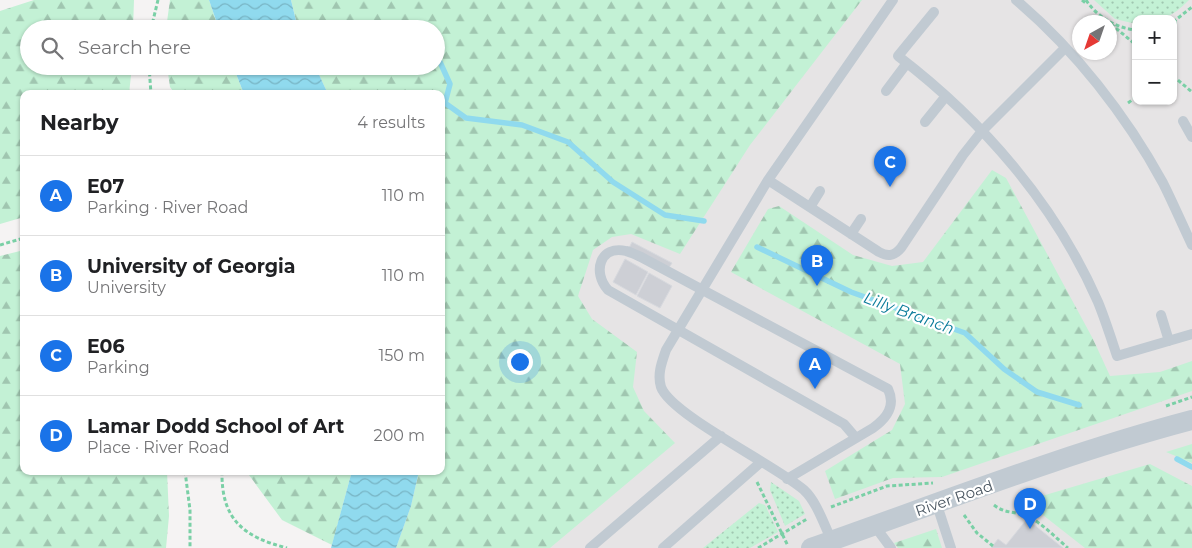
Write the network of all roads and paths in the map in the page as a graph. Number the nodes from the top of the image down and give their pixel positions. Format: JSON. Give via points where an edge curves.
{"nodes":[{"id":1,"x":158,"y":0,"type":"edge"},
{"id":2,"x":893,"y":0,"type":"edge"},
{"id":3,"x":1016,"y":0,"type":"edge"},
{"id":4,"x":1082,"y":0,"type":"edge"},
{"id":5,"x":1086,"y":0,"type":"edge"},
{"id":6,"x":1192,"y":7,"type":"edge"},
{"id":7,"x":934,"y":12,"type":"dead end"},
{"id":8,"x":1100,"y":15,"type":"edge"},
{"id":9,"x":1100,"y":15,"type":"edge"},
{"id":10,"x":1177,"y":19,"type":"edge"},
{"id":11,"x":153,"y":20,"type":"edge"},
{"id":12,"x":1117,"y":25,"type":"edge"},
{"id":13,"x":1132,"y":29,"type":"edge"},
{"id":14,"x":1117,"y":30,"type":"edge"},
{"id":15,"x":1132,"y":42,"type":"edge"},
{"id":16,"x":1065,"y":48,"type":"junction"},
{"id":17,"x":907,"y":63,"type":"junction"},
{"id":18,"x":150,"y":75,"type":"edge"},
{"id":19,"x":1177,"y":79,"type":"edge"},
{"id":20,"x":151,"y":90,"type":"edge"},
{"id":21,"x":886,"y":91,"type":"dead end"},
{"id":22,"x":1192,"y":92,"type":"edge"},
{"id":23,"x":946,"y":96,"type":"junction"},
{"id":24,"x":925,"y":122,"type":"dead end"},
{"id":25,"x":1183,"y":122,"type":"dead end"},
{"id":26,"x":982,"y":131,"type":"junction"},
{"id":27,"x":1192,"y":137,"type":"edge"},
{"id":28,"x":768,"y":180,"type":"junction"},
{"id":29,"x":820,"y":191,"type":"dead end"},
{"id":30,"x":810,"y":207,"type":"junction"},
{"id":31,"x":861,"y":219,"type":"dead end"},
{"id":32,"x":851,"y":234,"type":"junction"},
{"id":33,"x":20,"y":239,"type":"edge"},
{"id":34,"x":0,"y":245,"type":"edge"},
{"id":35,"x":1192,"y":245,"type":"edge"},
{"id":36,"x":701,"y":290,"type":"junction"},
{"id":37,"x":1161,"y":315,"type":"dead end"},
{"id":38,"x":677,"y":330,"type":"junction"},
{"id":39,"x":1192,"y":334,"type":"edge"},
{"id":40,"x":1169,"y":342,"type":"junction"},
{"id":41,"x":1189,"y":420,"type":"edge"},
{"id":42,"x":721,"y":436,"type":"junction"},
{"id":43,"x":856,"y":438,"type":"junction"},
{"id":44,"x":761,"y":462,"type":"junction"},
{"id":45,"x":186,"y":475,"type":"edge"},
{"id":46,"x":222,"y":475,"type":"edge"},
{"id":47,"x":787,"y":479,"type":"junction"},
{"id":48,"x":757,"y":481,"type":"dead end"},
{"id":49,"x":994,"y":504,"type":"dead end"},
{"id":50,"x":937,"y":505,"type":"junction"},
{"id":51,"x":964,"y":515,"type":"dead end"},
{"id":52,"x":807,"y":520,"type":"dead end"},
{"id":53,"x":874,"y":525,"type":"junction"},
{"id":54,"x":782,"y":533,"type":"junction"},
{"id":55,"x":840,"y":542,"type":"edge"},
{"id":56,"x":788,"y":546,"type":"dead end"},
{"id":57,"x":993,"y":546,"type":"dead end"},
{"id":58,"x":190,"y":548,"type":"edge"},
{"id":59,"x":287,"y":548,"type":"edge"},
{"id":60,"x":590,"y":548,"type":"edge"},
{"id":61,"x":663,"y":548,"type":"edge"},
{"id":62,"x":758,"y":548,"type":"edge"},
{"id":63,"x":811,"y":548,"type":"edge"},
{"id":64,"x":891,"y":548,"type":"edge"},
{"id":65,"x":951,"y":548,"type":"edge"},
{"id":66,"x":1068,"y":548,"type":"edge"}],
"edges":[{"from":1,"to":11,"type":"path"},
{"from":2,"to":28,"type":"lane"},
{"from":3,"to":16,"type":"lane"},
{"from":4,"to":8,"type":"path"},
{"from":5,"to":9,"type":"path"},
{"from":6,"to":10,"type":"path"},
{"from":7,"to":17,"type":"lane","via":[[898,56]]},
{"from":12,"to":13,"type":"path"},
{"from":14,"to":15,"type":"path"},
{"from":16,"to":26,"type":"lane"},
{"from":16,"to":35,"type":"lane","via":[[1128,126],[1162,183]]},
{"from":17,"to":21,"type":"lane"},
{"from":17,"to":23,"type":"lane"},
{"from":18,"to":20,"type":"path"},
{"from":19,"to":22,"type":"path"},
{"from":23,"to":24,"type":"lane"},
{"from":23,"to":26,"type":"lane"},
{"from":25,"to":27,"type":"lane"},
{"from":26,"to":32,"type":"lane","via":[[898,252],[884,255]]},
{"from":26,"to":40,"type":"lane","via":[[1041,202],[1074,254],[1098,303],[1117,356]]},
{"from":28,"to":30,"type":"lane"},
{"from":28,"to":36,"type":"lane"},
{"from":29,"to":30,"type":"lane"},
{"from":30,"to":32,"type":"lane"},
{"from":31,"to":32,"type":"lane"},
{"from":33,"to":34,"type":"path"},
{"from":36,"to":38,"type":"lane"},
{"from":36,"to":38,"type":"lane","via":[[625,251],[612,252],[604,258],[598,269],[601,282],[608,290]]},
{"from":36,"to":43,"type":"lane","via":[[888,389],[892,403],[888,414],[880,424]]},
{"from":37,"to":40,"type":"lane"},
{"from":38,"to":42,"type":"lane","via":[[659,372],[662,388],[681,410]]},
{"from":38,"to":43,"type":"lane","via":[[844,424]]},
{"from":39,"to":40,"type":"lane"},
{"from":41,"to":50,"type":"street","name":"River Road"},
{"from":42,"to":44,"type":"lane"},
{"from":42,"to":60,"type":"lane"},
{"from":43,"to":47,"type":"lane"},
{"from":44,"to":47,"type":"lane"},
{"from":44,"to":61,"type":"lane"},
{"from":45,"to":58,"type":"path"},
{"from":46,"to":59,"type":"path","via":[[224,496],[244,530],[263,542]]},
{"from":47,"to":55,"type":"lane","via":[[805,491]]},
{"from":48,"to":54,"type":"path"},
{"from":49,"to":66,"type":"path","via":[[1008,513],[1032,519]]},
{"from":50,"to":53,"type":"street","name":"River Road"},
{"from":50,"to":65,"type":"lane"},
{"from":51,"to":57,"type":"path","via":[[977,533]]},
{"from":52,"to":54,"type":"path"},
{"from":53,"to":55,"type":"street","name":"River Road"},
{"from":53,"to":64,"type":"lane"},
{"from":54,"to":56,"type":"path"},
{"from":54,"to":62,"type":"path"},
{"from":55,"to":63,"type":"street","name":"River Road"}]}
